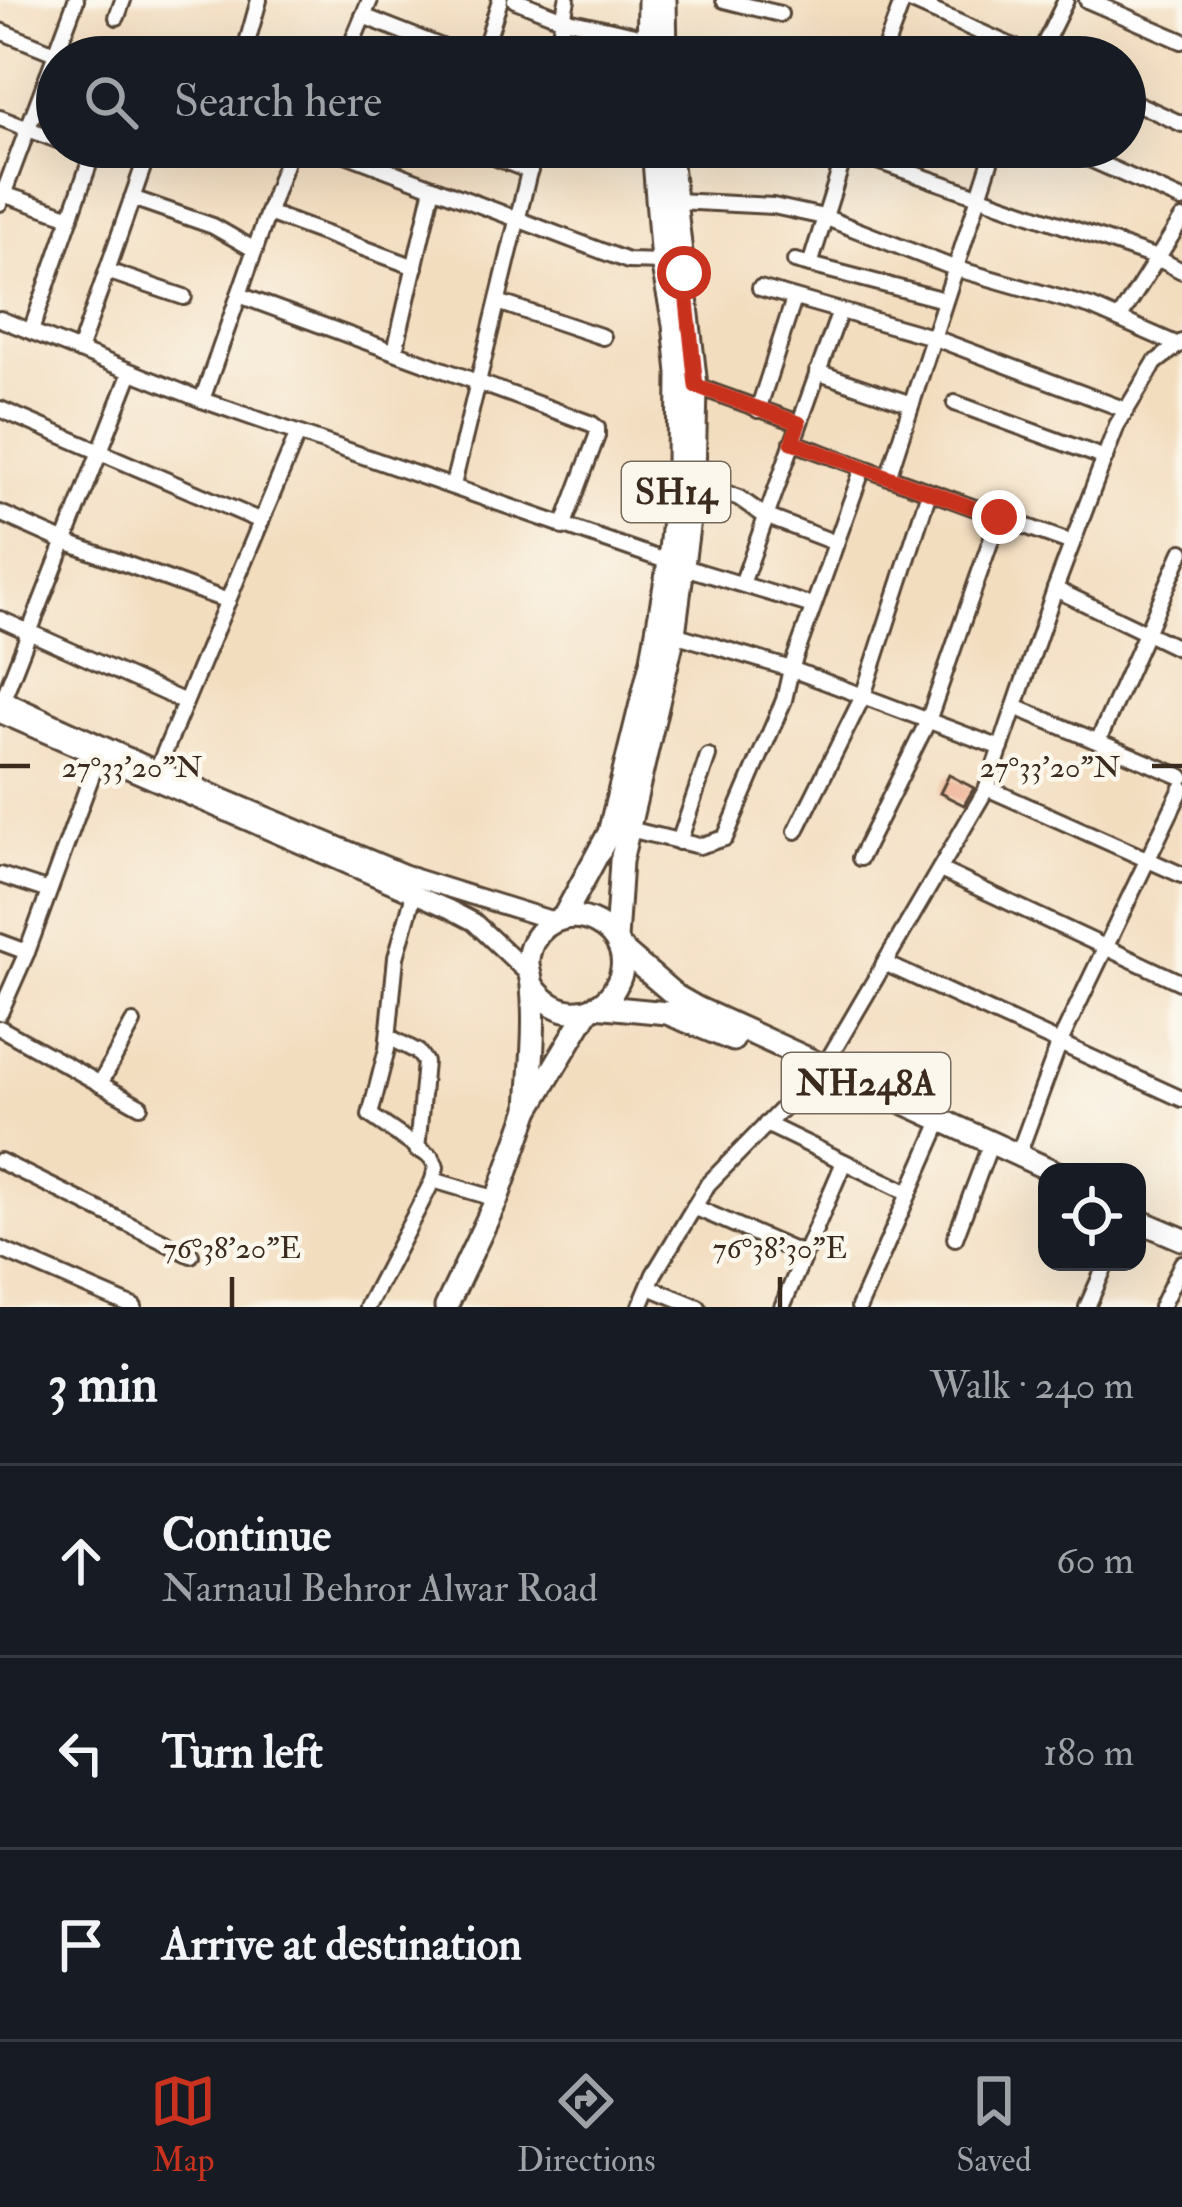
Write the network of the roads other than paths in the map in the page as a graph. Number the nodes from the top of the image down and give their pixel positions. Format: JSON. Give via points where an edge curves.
{"nodes":[{"id":1,"x":76,"y":0,"type":"edge"},
{"id":2,"x":123,"y":0,"type":"edge"},
{"id":3,"x":259,"y":0,"type":"edge"},
{"id":4,"x":370,"y":0,"type":"edge"},
{"id":5,"x":500,"y":0,"type":"edge"},
{"id":6,"x":515,"y":0,"type":"edge"},
{"id":7,"x":568,"y":0,"type":"edge"},
{"id":8,"x":649,"y":0,"type":"edge"},
{"id":9,"x":664,"y":0,"type":"edge"},
{"id":10,"x":724,"y":0,"type":"edge"},
{"id":11,"x":905,"y":0,"type":"edge"},
{"id":12,"x":1066,"y":0,"type":"edge"},
{"id":13,"x":1087,"y":0,"type":"edge"},
{"id":14,"x":780,"y":14,"type":"dead end"},
{"id":15,"x":363,"y":16,"type":"junction"},
{"id":16,"x":117,"y":17,"type":"dead end"},
{"id":17,"x":563,"y":19,"type":"junction"},
{"id":18,"x":0,"y":31,"type":"edge"},
{"id":19,"x":66,"y":36,"type":"edge"},
{"id":20,"x":249,"y":36,"type":"edge"},
{"id":21,"x":355,"y":36,"type":"edge"},
{"id":22,"x":416,"y":36,"type":"edge"},
{"id":23,"x":489,"y":36,"type":"edge"},
{"id":24,"x":559,"y":36,"type":"edge"},
{"id":25,"x":613,"y":36,"type":"edge"},
{"id":26,"x":648,"y":36,"type":"edge"},
{"id":27,"x":665,"y":36,"type":"edge"},
{"id":28,"x":890,"y":36,"type":"edge"},
{"id":29,"x":987,"y":36,"type":"edge"},
{"id":30,"x":1044,"y":36,"type":"edge"},
{"id":31,"x":1182,"y":41,"type":"edge"},
{"id":32,"x":36,"y":45,"type":"edge"},
{"id":33,"x":1146,"y":108,"type":"edge"},
{"id":34,"x":36,"y":111,"type":"edge"},
{"id":35,"x":0,"y":118,"type":"edge"},
{"id":36,"x":1182,"y":124,"type":"edge"},
{"id":37,"x":28,"y":129,"type":"junction"},
{"id":38,"x":36,"y":132,"type":"edge"},
{"id":39,"x":88,"y":168,"type":"edge"},
{"id":40,"x":143,"y":168,"type":"edge"},
{"id":41,"x":284,"y":168,"type":"edge"},
{"id":42,"x":383,"y":168,"type":"edge"},
{"id":43,"x":522,"y":168,"type":"edge"},
{"id":44,"x":531,"y":168,"type":"edge"},
{"id":45,"x":654,"y":168,"type":"edge"},
{"id":46,"x":672,"y":168,"type":"edge"},
{"id":47,"x":837,"y":168,"type":"edge"},
{"id":48,"x":902,"y":168,"type":"edge"},
{"id":49,"x":987,"y":168,"type":"edge"},
{"id":50,"x":1110,"y":168,"type":"edge"},
{"id":51,"x":530,"y":171,"type":"junction"},
{"id":52,"x":433,"y":187,"type":"junction"},
{"id":53,"x":978,"y":194,"type":"junction"},
{"id":54,"x":1,"y":197,"type":"edge"},
{"id":55,"x":132,"y":198,"type":"junction"},
{"id":56,"x":1182,"y":200,"type":"edge"},
{"id":57,"x":676,"y":201,"type":"junction"},
{"id":58,"x":268,"y":213,"type":"junction"},
{"id":59,"x":71,"y":217,"type":"junction"},
{"id":60,"x":824,"y":217,"type":"junction"},
{"id":61,"x":1182,"y":219,"type":"edge"},
{"id":62,"x":520,"y":220,"type":"junction"},
{"id":63,"x":255,"y":250,"type":"junction"},
{"id":64,"x":1157,"y":258,"type":"junction"},
{"id":65,"x":662,"y":262,"type":"junction"},
{"id":66,"x":415,"y":267,"type":"junction"},
{"id":67,"x":954,"y":268,"type":"junction"},
{"id":68,"x":107,"y":271,"type":"junction"},
{"id":69,"x":1182,"y":271,"type":"edge"},
{"id":70,"x":760,"y":289,"type":"dead end"},
{"id":71,"x":239,"y":296,"type":"junction"},
{"id":72,"x":184,"y":297,"type":"dead end"},
{"id":73,"x":794,"y":299,"type":"junction"},
{"id":74,"x":944,"y":300,"type":"junction"},
{"id":75,"x":498,"y":302,"type":"junction"},
{"id":76,"x":840,"y":311,"type":"junction"},
{"id":77,"x":0,"y":319,"type":"edge"},
{"id":78,"x":1119,"y":319,"type":"junction"},
{"id":79,"x":32,"y":331,"type":"junction"},
{"id":80,"x":603,"y":337,"type":"dead end"},
{"id":81,"x":932,"y":337,"type":"junction"},
{"id":82,"x":1180,"y":343,"type":"edge"},
{"id":83,"x":79,"y":351,"type":"junction"},
{"id":84,"x":395,"y":351,"type":"junction"},
{"id":85,"x":131,"y":372,"type":"junction"},
{"id":86,"x":818,"y":372,"type":"junction"},
{"id":87,"x":477,"y":381,"type":"junction"},
{"id":88,"x":696,"y":386,"type":"junction"},
{"id":89,"x":202,"y":400,"type":"junction"},
{"id":90,"x":955,"y":403,"type":"dead end"},
{"id":91,"x":911,"y":404,"type":"junction"},
{"id":92,"x":0,"y":410,"type":"edge"},
{"id":93,"x":758,"y":410,"type":"junction"},
{"id":94,"x":1126,"y":410,"type":"junction"},
{"id":95,"x":799,"y":423,"type":"junction"},
{"id":96,"x":298,"y":433,"type":"junction"},
{"id":97,"x":792,"y":442,"type":"junction"},
{"id":98,"x":100,"y":452,"type":"junction"},
{"id":99,"x":1105,"y":458,"type":"junction"},
{"id":100,"x":863,"y":468,"type":"junction"},
{"id":101,"x":888,"y":476,"type":"junction"},
{"id":102,"x":694,"y":481,"type":"junction"},
{"id":103,"x":453,"y":485,"type":"junction"},
{"id":104,"x":929,"y":492,"type":"junction"},
{"id":105,"x":0,"y":513,"type":"edge"},
{"id":106,"x":765,"y":516,"type":"junction"},
{"id":107,"x":999,"y":517,"type":"junction"},
{"id":108,"x":261,"y":521,"type":"junction"},
{"id":109,"x":563,"y":526,"type":"junction"},
{"id":110,"x":65,"y":542,"type":"junction"},
{"id":111,"x":836,"y":543,"type":"junction"},
{"id":112,"x":1072,"y":544,"type":"junction"},
{"id":113,"x":1182,"y":552,"type":"edge"},
{"id":114,"x":677,"y":565,"type":"junction"},
{"id":115,"x":742,"y":584,"type":"junction"},
{"id":116,"x":1055,"y":589,"type":"junction"},
{"id":117,"x":228,"y":601,"type":"junction"},
{"id":118,"x":813,"y":606,"type":"junction"},
{"id":119,"x":0,"y":619,"type":"edge"},
{"id":120,"x":30,"y":632,"type":"junction"},
{"id":121,"x":1147,"y":633,"type":"junction"},
{"id":122,"x":674,"y":634,"type":"junction"},
{"id":123,"x":1182,"y":650,"type":"edge"},
{"id":124,"x":791,"y":669,"type":"junction"},
{"id":125,"x":863,"y":696,"type":"junction"},
{"id":126,"x":185,"y":702,"type":"junction"},
{"id":127,"x":1,"y":704,"type":"edge"},
{"id":128,"x":1016,"y":707,"type":"junction"},
{"id":129,"x":928,"y":721,"type":"junction"},
{"id":130,"x":1098,"y":741,"type":"junction"},
{"id":131,"x":1001,"y":748,"type":"junction"},
{"id":132,"x":100,"y":751,"type":"junction"},
{"id":133,"x":708,"y":756,"type":"dead end"},
{"id":134,"x":157,"y":770,"type":"junction"},
{"id":135,"x":1182,"y":776,"type":"edge"},
{"id":136,"x":987,"y":788,"type":"junction"},
{"id":137,"x":1182,"y":788,"type":"edge"},
{"id":138,"x":619,"y":831,"type":"junction"},
{"id":139,"x":796,"y":831,"type":"dead end"},
{"id":140,"x":679,"y":842,"type":"junction"},
{"id":141,"x":860,"y":858,"type":"dead end"},
{"id":142,"x":1148,"y":860,"type":"junction"},
{"id":143,"x":940,"y":870,"type":"junction"},
{"id":144,"x":0,"y":875,"type":"edge"},
{"id":145,"x":1182,"y":875,"type":"edge"},
{"id":146,"x":49,"y":891,"type":"junction"},
{"id":147,"x":414,"y":894,"type":"junction"},
{"id":148,"x":559,"y":920,"type":"junction"},
{"id":149,"x":0,"y":942,"type":"edge"},
{"id":150,"x":618,"y":943,"type":"junction"},
{"id":151,"x":1105,"y":948,"type":"junction"},
{"id":152,"x":27,"y":952,"type":"junction"},
{"id":153,"x":884,"y":963,"type":"junction"},
{"id":154,"x":531,"y":980,"type":"junction"},
{"id":155,"x":1182,"y":983,"type":"edge"},
{"id":156,"x":592,"y":1008,"type":"junction"},
{"id":157,"x":0,"y":1013,"type":"edge"},
{"id":158,"x":133,"y":1023,"type":"dead end"},
{"id":159,"x":0,"y":1028,"type":"edge"},
{"id":160,"x":389,"y":1037,"type":"junction"},
{"id":161,"x":1059,"y":1044,"type":"junction"},
{"id":162,"x":820,"y":1070,"type":"junction"},
{"id":163,"x":100,"y":1084,"type":"junction"},
{"id":164,"x":1182,"y":1100,"type":"edge"},
{"id":165,"x":140,"y":1106,"type":"dead end"},
{"id":166,"x":529,"y":1109,"type":"junction"},
{"id":167,"x":766,"y":1124,"type":"junction"},
{"id":168,"x":937,"y":1130,"type":"junction"},
{"id":169,"x":417,"y":1150,"type":"junction"},
{"id":170,"x":987,"y":1154,"type":"junction"},
{"id":171,"x":1018,"y":1155,"type":"junction"},
{"id":172,"x":0,"y":1161,"type":"edge"},
{"id":173,"x":844,"y":1162,"type":"junction"},
{"id":174,"x":1038,"y":1164,"type":"edge"},
{"id":175,"x":1038,"y":1176,"type":"edge"},
{"id":176,"x":433,"y":1180,"type":"junction"},
{"id":177,"x":909,"y":1193,"type":"junction"},
{"id":178,"x":497,"y":1199,"type":"junction"},
{"id":179,"x":694,"y":1208,"type":"junction"},
{"id":180,"x":1146,"y":1211,"type":"edge"},
{"id":181,"x":1146,"y":1224,"type":"edge"},
{"id":182,"x":1182,"y":1225,"type":"edge"},
{"id":183,"x":955,"y":1238,"type":"dead end"},
{"id":184,"x":1182,"y":1239,"type":"edge"},
{"id":185,"x":0,"y":1249,"type":"edge"},
{"id":186,"x":191,"y":1255,"type":"dead end"},
{"id":187,"x":804,"y":1255,"type":"junction"},
{"id":188,"x":1182,"y":1263,"type":"edge"},
{"id":189,"x":1103,"y":1271,"type":"edge"},
{"id":190,"x":649,"y":1287,"type":"junction"},
{"id":191,"x":134,"y":1307,"type":"edge"},
{"id":192,"x":367,"y":1307,"type":"edge"},
{"id":193,"x":446,"y":1307,"type":"edge"},
{"id":194,"x":640,"y":1307,"type":"edge"},
{"id":195,"x":698,"y":1307,"type":"edge"},
{"id":196,"x":782,"y":1307,"type":"edge"},
{"id":197,"x":859,"y":1307,"type":"edge"},
{"id":198,"x":1087,"y":1307,"type":"edge"},
{"id":199,"x":1162,"y":1307,"type":"edge"}],
"edges":[{"from":1,"to":19,"type":"street"},
{"from":2,"to":16,"type":"street"},
{"from":3,"to":20,"type":"street"},
{"from":4,"to":15,"type":"street"},
{"from":5,"to":23,"type":"street"},
{"from":6,"to":17,"type":"street"},
{"from":7,"to":17,"type":"street"},
{"from":8,"to":26,"type":"main road"},
{"from":9,"to":27,"type":"main road"},
{"from":10,"to":14,"type":"street"},
{"from":11,"to":28,"type":"street"},
{"from":11,"to":29,"type":"street"},
{"from":12,"to":30,"type":"street"},
{"from":13,"to":31,"type":"street"},
{"from":15,"to":21,"type":"street"},
{"from":15,"to":22,"type":"street"},
{"from":17,"to":24,"type":"street"},
{"from":17,"to":25,"type":"street"},
{"from":18,"to":32,"type":"street"},
{"from":33,"to":36,"type":"street"},
{"from":34,"to":37,"type":"street"},
{"from":35,"to":37,"type":"street"},
{"from":37,"to":38,"type":"street"},
{"from":37,"to":54,"type":"street"},
{"from":39,"to":59,"type":"street"},
{"from":40,"to":55,"type":"street"},
{"from":41,"to":58,"type":"street"},
{"from":42,"to":52,"type":"street"},
{"from":43,"to":51,"type":"street"},
{"from":44,"to":51,"type":"street"},
{"from":45,"to":65,"type":"main road","number":"SH14"},
{"from":46,"to":57,"type":"main road","number":"SH14"},
{"from":47,"to":60,"type":"street"},
{"from":48,"to":53,"type":"street"},
{"from":49,"to":53,"type":"street"},
{"from":50,"to":56,"type":"street"},
{"from":51,"to":62,"type":"street"},
{"from":52,"to":62,"type":"street"},
{"from":52,"to":66,"type":"street"},
{"from":53,"to":64,"type":"street"},
{"from":53,"to":67,"type":"street"},
{"from":54,"to":59,"type":"street"},
{"from":55,"to":63,"type":"street"},
{"from":55,"to":68,"type":"street"},
{"from":57,"to":60,"type":"street"},
{"from":57,"to":88,"type":"main road","number":"SH14"},
{"from":58,"to":63,"type":"street"},
{"from":58,"to":66,"type":"street"},
{"from":59,"to":79,"type":"street"},
{"from":60,"to":67,"type":"street"},
{"from":60,"to":74,"type":"street","via":[[802,263]]},
{"from":61,"to":64,"type":"street"},
{"from":62,"to":65,"type":"street","via":[[628,260]]},
{"from":62,"to":75,"type":"street"},
{"from":63,"to":71,"type":"street"},
{"from":64,"to":69,"type":"street"},
{"from":64,"to":78,"type":"street"},
{"from":65,"to":114,"type":"main road","number":"SH14","via":[[679,374]]},
{"from":66,"to":84,"type":"street"},
{"from":67,"to":74,"type":"street"},
{"from":67,"to":78,"type":"street"},
{"from":68,"to":72,"type":"street"},
{"from":68,"to":83,"type":"street"},
{"from":70,"to":73,"type":"street"},
{"from":71,"to":84,"type":"street"},
{"from":71,"to":89,"type":"street"},
{"from":73,"to":76,"type":"street"},
{"from":73,"to":93,"type":"street"},
{"from":74,"to":81,"type":"street"},
{"from":75,"to":80,"type":"street"},
{"from":75,"to":87,"type":"street"},
{"from":76,"to":81,"type":"street"},
{"from":76,"to":86,"type":"street"},
{"from":77,"to":79,"type":"street"},
{"from":78,"to":82,"type":"street"},
{"from":79,"to":83,"type":"street"},
{"from":81,"to":91,"type":"street"},
{"from":81,"to":94,"type":"street"},
{"from":82,"to":94,"type":"street","via":[[1155,363]]},
{"from":83,"to":85,"type":"street"},
{"from":84,"to":87,"type":"street"},
{"from":85,"to":89,"type":"street"},
{"from":85,"to":98,"type":"street"},
{"from":86,"to":91,"type":"street"},
{"from":86,"to":95,"type":"street"},
{"from":87,"to":103,"type":"street"},
{"from":87,"to":109,"type":"street","via":[[597,428]]},
{"from":88,"to":93,"type":"street"},
{"from":88,"to":102,"type":"main road","number":"SH14"},
{"from":89,"to":96,"type":"street"},
{"from":90,"to":99,"type":"street"},
{"from":91,"to":101,"type":"street"},
{"from":92,"to":98,"type":"street"},
{"from":93,"to":95,"type":"street"},
{"from":94,"to":99,"type":"street"},
{"from":95,"to":97,"type":"street"},
{"from":96,"to":103,"type":"street"},
{"from":96,"to":108,"type":"street"},
{"from":97,"to":100,"type":"street"},
{"from":97,"to":106,"type":"street"},
{"from":98,"to":108,"type":"street"},
{"from":98,"to":110,"type":"street"},
{"from":99,"to":112,"type":"street"},
{"from":100,"to":101,"type":"street"},
{"from":100,"to":111,"type":"street"},
{"from":101,"to":104,"type":"street"},
{"from":102,"to":106,"type":"street"},
{"from":102,"to":114,"type":"main road","number":"SH14"},
{"from":103,"to":109,"type":"street"},
{"from":104,"to":107,"type":"street"},
{"from":104,"to":125,"type":"street"},
{"from":105,"to":110,"type":"street"},
{"from":106,"to":111,"type":"street"},
{"from":106,"to":115,"type":"street"},
{"from":107,"to":112,"type":"street"},
{"from":107,"to":129,"type":"street"},
{"from":108,"to":117,"type":"street"},
{"from":109,"to":114,"type":"street"},
{"from":110,"to":117,"type":"street"},
{"from":110,"to":120,"type":"street"},
{"from":111,"to":118,"type":"street"},
{"from":112,"to":116,"type":"street"},
{"from":113,"to":121,"type":"street"},
{"from":114,"to":115,"type":"street"},
{"from":114,"to":122,"type":"main road","number":"SH14"},
{"from":114,"to":138,"type":"main road","number":"SH14"},
{"from":115,"to":118,"type":"street"},
{"from":116,"to":121,"type":"street"},
{"from":116,"to":128,"type":"street"},
{"from":117,"to":126,"type":"street"},
{"from":118,"to":124,"type":"street"},
{"from":119,"to":120,"type":"street"},
{"from":120,"to":126,"type":"street"},
{"from":120,"to":127,"type":"street"},
{"from":121,"to":123,"type":"street"},
{"from":121,"to":130,"type":"street"},
{"from":122,"to":124,"type":"street"},
{"from":122,"to":138,"type":"main road","number":"SH14"},
{"from":124,"to":125,"type":"street"},
{"from":124,"to":140,"type":"street","via":[[725,838]]},
{"from":125,"to":129,"type":"street"},
{"from":125,"to":139,"type":"street"},
{"from":126,"to":134,"type":"street"},
{"from":127,"to":132,"type":"street"},
{"from":128,"to":130,"type":"street"},
{"from":128,"to":131,"type":"street"},
{"from":129,"to":131,"type":"street"},
{"from":129,"to":141,"type":"street"},
{"from":130,"to":135,"type":"street"},
{"from":131,"to":136,"type":"street"},
{"from":132,"to":134,"type":"street"},
{"from":132,"to":146,"type":"street"},
{"from":132,"to":147,"type":"street"},
{"from":133,"to":140,"type":"street"},
{"from":134,"to":148,"type":"street","via":[[415,878]]},
{"from":136,"to":142,"type":"street"},
{"from":136,"to":143,"type":"street"},
{"from":137,"to":142,"type":"street"},
{"from":138,"to":140,"type":"street"},
{"from":138,"to":148,"type":"main road","number":"SH14"},
{"from":138,"to":150,"type":"main road","number":"SH14"},
{"from":142,"to":145,"type":"street"},
{"from":142,"to":151,"type":"street"},
{"from":143,"to":151,"type":"street"},
{"from":143,"to":153,"type":"street"},
{"from":144,"to":146,"type":"street"},
{"from":146,"to":152,"type":"street"},
{"from":147,"to":154,"type":"street","via":[[474,922]]},
{"from":147,"to":160,"type":"street","via":[[396,956]]},
{"from":148,"to":150,"type":"main road","number":"NH248A","via":[[589,918]]},
{"from":148,"to":154,"type":"main road","via":[[532,944]]},
{"from":149,"to":152,"type":"street"},
{"from":150,"to":156,"type":"main road","via":[[621,977]]},
{"from":150,"to":162,"type":"main road","number":"NH248A","via":[[676,996]]},
{"from":151,"to":155,"type":"street"},
{"from":151,"to":161,"type":"street"},
{"from":152,"to":157,"type":"street"},
{"from":153,"to":161,"type":"street"},
{"from":153,"to":162,"type":"street"},
{"from":154,"to":156,"type":"main road","number":"NH248A","via":[[547,1002],[567,1011]]},
{"from":154,"to":166,"type":"main road"},
{"from":156,"to":162,"type":"main road","number":"NH248A","via":[[667,1013]]},
{"from":156,"to":166,"type":"main road"},
{"from":158,"to":163,"type":"street"},
{"from":159,"to":163,"type":"street"},
{"from":160,"to":169,"type":"street","via":[[424,1063]]},
{"from":160,"to":169,"type":"street","via":[[370,1115]]},
{"from":161,"to":164,"type":"street"},
{"from":161,"to":171,"type":"street"},
{"from":162,"to":167,"type":"street"},
{"from":162,"to":168,"type":"main road","number":"NH248A"},
{"from":162,"to":171,"type":"main road","number":"NH248A"},
{"from":163,"to":165,"type":"street"},
{"from":166,"to":178,"type":"main road"},
{"from":167,"to":173,"type":"street"},
{"from":167,"to":179,"type":"street"},
{"from":168,"to":170,"type":"main road","number":"NH248A"},
{"from":168,"to":177,"type":"street"},
{"from":169,"to":176,"type":"street","via":[[432,1158]]},
{"from":170,"to":175,"type":"main road","number":"NH248A"},
{"from":170,"to":183,"type":"street"},
{"from":171,"to":174,"type":"main road","number":"NH248A"},
{"from":172,"to":186,"type":"street"},
{"from":173,"to":177,"type":"street"},
{"from":173,"to":187,"type":"street"},
{"from":176,"to":178,"type":"street"},
{"from":176,"to":192,"type":"street"},
{"from":177,"to":197,"type":"street"},
{"from":178,"to":193,"type":"main road"},
{"from":179,"to":187,"type":"street"},
{"from":179,"to":190,"type":"street"},
{"from":180,"to":182,"type":"main road"},
{"from":181,"to":184,"type":"main road"},
{"from":185,"to":191,"type":"street"},
{"from":187,"to":196,"type":"street"},
{"from":188,"to":199,"type":"street"},
{"from":189,"to":198,"type":"street"},
{"from":190,"to":194,"type":"street"},
{"from":190,"to":195,"type":"street"}]}
